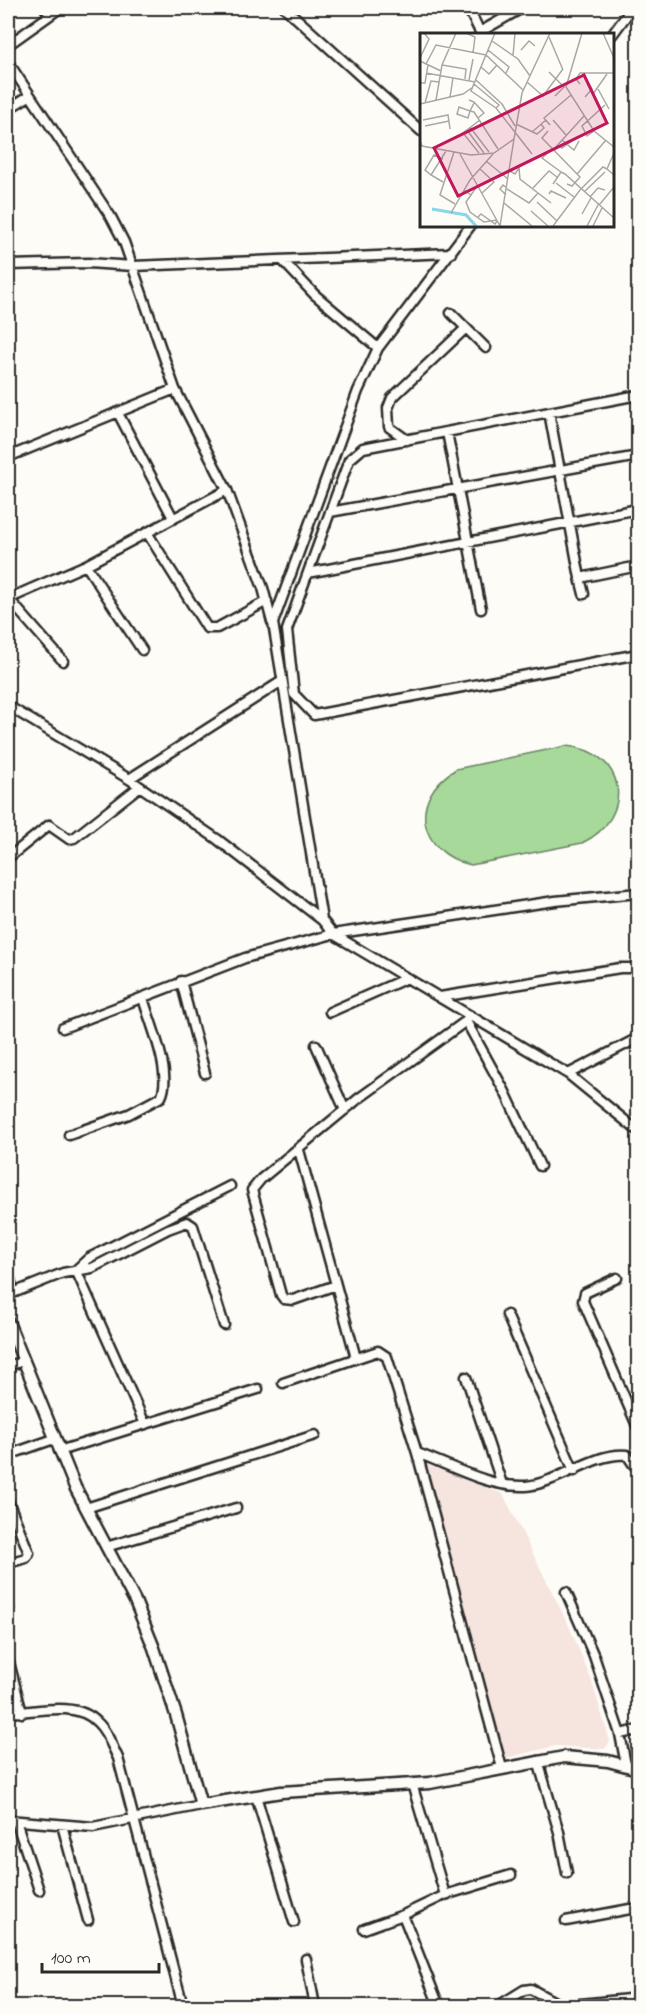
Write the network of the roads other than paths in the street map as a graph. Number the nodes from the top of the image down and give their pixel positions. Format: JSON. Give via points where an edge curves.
{"nodes":[{"id":1,"x":60,"y":8,"type":"edge"},
{"id":2,"x":285,"y":8,"type":"edge"},
{"id":3,"x":468,"y":8,"type":"edge"},
{"id":4,"x":522,"y":8,"type":"edge"},
{"id":5,"x":632,"y":8,"type":"edge"},
{"id":6,"x":47,"y":11,"type":"edge"},
{"id":7,"x":480,"y":33,"type":"edge"},
{"id":8,"x":613,"y":34,"type":"edge"},
{"id":9,"x":8,"y":45,"type":"edge"},
{"id":10,"x":8,"y":62,"type":"edge"},
{"id":11,"x":29,"y":96,"type":"junction"},
{"id":12,"x":8,"y":109,"type":"edge"},
{"id":13,"x":420,"y":129,"type":"edge"},
{"id":14,"x":470,"y":226,"type":"edge"},
{"id":15,"x":451,"y":253,"type":"junction"},
{"id":16,"x":283,"y":261,"type":"junction"},
{"id":17,"x":8,"y":265,"type":"edge"},
{"id":18,"x":133,"y":266,"type":"junction"},
{"id":19,"x":451,"y":312,"type":"dead end"},
{"id":20,"x":466,"y":328,"type":"junction"},
{"id":21,"x":378,"y":348,"type":"junction"},
{"id":22,"x":486,"y":348,"type":"dead end"},
{"id":23,"x":175,"y":389,"type":"junction"},
{"id":24,"x":639,"y":395,"type":"edge"},
{"id":25,"x":549,"y":412,"type":"junction"},
{"id":26,"x":118,"y":413,"type":"junction"},
{"id":27,"x":389,"y":427,"type":"junction"},
{"id":28,"x":447,"y":432,"type":"junction"},
{"id":29,"x":407,"y":440,"type":"junction"},
{"id":30,"x":375,"y":446,"type":"junction"},
{"id":31,"x":639,"y":456,"type":"edge"},
{"id":32,"x":8,"y":457,"type":"edge"},
{"id":33,"x":560,"y":470,"type":"junction"},
{"id":34,"x":458,"y":489,"type":"junction"},
{"id":35,"x":227,"y":490,"type":"junction"},
{"id":36,"x":639,"y":509,"type":"edge"},
{"id":37,"x":330,"y":512,"type":"junction"},
{"id":38,"x":173,"y":518,"type":"junction"},
{"id":39,"x":570,"y":522,"type":"junction"},
{"id":40,"x":148,"y":534,"type":"junction"},
{"id":41,"x":468,"y":542,"type":"junction"},
{"id":42,"x":86,"y":565,"type":"junction"},
{"id":43,"x":639,"y":566,"type":"edge"},
{"id":44,"x":308,"y":573,"type":"junction"},
{"id":45,"x":580,"y":578,"type":"junction"},
{"id":46,"x":584,"y":594,"type":"dead end"},
{"id":47,"x":8,"y":598,"type":"edge"},
{"id":48,"x":267,"y":601,"type":"junction"},
{"id":49,"x":481,"y":609,"type":"dead end"},
{"id":50,"x":273,"y":623,"type":"junction"},
{"id":51,"x":142,"y":650,"type":"dead end"},
{"id":52,"x":639,"y":654,"type":"edge"},
{"id":53,"x":63,"y":661,"type":"dead end"},
{"id":54,"x":282,"y":681,"type":"junction"},
{"id":55,"x":8,"y":706,"type":"edge"},
{"id":56,"x":129,"y":779,"type":"junction"},
{"id":57,"x":140,"y":787,"type":"junction"},
{"id":58,"x":8,"y":858,"type":"edge"},
{"id":59,"x":639,"y":893,"type":"edge"},
{"id":60,"x":322,"y":920,"type":"junction"},
{"id":61,"x":333,"y":934,"type":"junction"},
{"id":62,"x":639,"y":968,"type":"edge"},
{"id":63,"x":407,"y":978,"type":"junction"},
{"id":64,"x":181,"y":981,"type":"junction"},
{"id":65,"x":440,"y":997,"type":"junction"},
{"id":66,"x":142,"y":998,"type":"junction"},
{"id":67,"x":330,"y":1012,"type":"dead end"},
{"id":68,"x":467,"y":1018,"type":"junction"},
{"id":69,"x":63,"y":1028,"type":"dead end"},
{"id":70,"x":639,"y":1038,"type":"edge"},
{"id":71,"x":316,"y":1045,"type":"dead end"},
{"id":72,"x":204,"y":1073,"type":"dead end"},
{"id":73,"x":568,"y":1074,"type":"junction"},
{"id":74,"x":345,"y":1110,"type":"junction"},
{"id":75,"x":639,"y":1131,"type":"edge"},
{"id":76,"x":69,"y":1135,"type":"dead end"},
{"id":77,"x":299,"y":1150,"type":"junction"},
{"id":78,"x":540,"y":1166,"type":"dead end"},
{"id":79,"x":230,"y":1186,"type":"dead end"},
{"id":80,"x":8,"y":1270,"type":"edge"},
{"id":81,"x":76,"y":1270,"type":"junction"},
{"id":82,"x":617,"y":1278,"type":"dead end"},
{"id":83,"x":336,"y":1286,"type":"junction"},
{"id":84,"x":10,"y":1293,"type":"edge"},
{"id":85,"x":507,"y":1315,"type":"dead end"},
{"id":86,"x":8,"y":1322,"type":"edge"},
{"id":87,"x":224,"y":1325,"type":"dead end"},
{"id":88,"x":356,"y":1358,"type":"junction"},
{"id":89,"x":23,"y":1361,"type":"junction"},
{"id":90,"x":8,"y":1366,"type":"edge"},
{"id":91,"x":466,"y":1377,"type":"dead end"},
{"id":92,"x":283,"y":1383,"type":"dead end"},
{"id":93,"x":258,"y":1389,"type":"dead end"},
{"id":94,"x":145,"y":1424,"type":"junction"},
{"id":95,"x":639,"y":1428,"type":"edge"},
{"id":96,"x":315,"y":1435,"type":"dead end"},
{"id":97,"x":54,"y":1439,"type":"junction"},
{"id":98,"x":59,"y":1451,"type":"junction"},
{"id":99,"x":417,"y":1453,"type":"junction"},
{"id":100,"x":8,"y":1455,"type":"edge"},
{"id":101,"x":637,"y":1467,"type":"edge"},
{"id":102,"x":574,"y":1471,"type":"junction"},
{"id":103,"x":502,"y":1484,"type":"junction"},
{"id":104,"x":8,"y":1501,"type":"edge"},
{"id":105,"x":86,"y":1508,"type":"junction"},
{"id":106,"x":236,"y":1508,"type":"dead end"},
{"id":107,"x":106,"y":1547,"type":"junction"},
{"id":108,"x":8,"y":1563,"type":"edge"},
{"id":109,"x":566,"y":1593,"type":"dead end"},
{"id":110,"x":8,"y":1658,"type":"edge"},
{"id":111,"x":8,"y":1713,"type":"edge"},
{"id":112,"x":22,"y":1713,"type":"junction"},
{"id":113,"x":639,"y":1730,"type":"edge"},
{"id":114,"x":620,"y":1734,"type":"junction"},
{"id":115,"x":538,"y":1761,"type":"junction"},
{"id":116,"x":626,"y":1765,"type":"junction"},
{"id":117,"x":502,"y":1768,"type":"junction"},
{"id":118,"x":639,"y":1770,"type":"edge"},
{"id":119,"x":412,"y":1784,"type":"junction"},
{"id":120,"x":256,"y":1796,"type":"junction"},
{"id":121,"x":201,"y":1805,"type":"junction"},
{"id":122,"x":133,"y":1820,"type":"junction"},
{"id":123,"x":12,"y":1821,"type":"edge"},
{"id":124,"x":62,"y":1825,"type":"junction"},
{"id":125,"x":567,"y":1873,"type":"dead end"},
{"id":126,"x":511,"y":1875,"type":"dead end"},
{"id":127,"x":39,"y":1890,"type":"dead end"},
{"id":128,"x":445,"y":1895,"type":"junction"},
{"id":129,"x":639,"y":1911,"type":"edge"},
{"id":130,"x":403,"y":1915,"type":"junction"},
{"id":131,"x":88,"y":1920,"type":"dead end"},
{"id":132,"x":566,"y":1921,"type":"dead end"},
{"id":133,"x":294,"y":1922,"type":"dead end"},
{"id":134,"x":364,"y":1929,"type":"dead end"},
{"id":135,"x":306,"y":1959,"type":"dead end"},
{"id":136,"x":639,"y":1998,"type":"edge"},
{"id":137,"x":183,"y":2007,"type":"edge"},
{"id":138,"x":315,"y":2007,"type":"edge"},
{"id":139,"x":439,"y":2007,"type":"edge"},
{"id":140,"x":498,"y":2007,"type":"edge"}],
"edges":[{"from":1,"to":6,"type":"street"},
{"from":2,"to":13,"type":"street"},
{"from":3,"to":7,"type":"street"},
{"from":4,"to":7,"type":"street"},
{"from":5,"to":8,"type":"street"},
{"from":6,"to":9,"type":"street"},
{"from":10,"to":11,"type":"street"},
{"from":11,"to":12,"type":"street"},
{"from":11,"to":18,"type":"street","via":[[111,217]]},
{"from":14,"to":15,"type":"street"},
{"from":15,"to":16,"type":"street"},
{"from":15,"to":21,"type":"street"},
{"from":16,"to":18,"type":"street"},
{"from":16,"to":21,"type":"street","via":[[350,327]]},
{"from":17,"to":18,"type":"street"},
{"from":18,"to":23,"type":"street"},
{"from":19,"to":20,"type":"street"},
{"from":20,"to":22,"type":"street"},
{"from":20,"to":27,"type":"street","via":[[392,398]]},
{"from":21,"to":50,"type":"street","via":[[358,391]]},
{"from":23,"to":26,"type":"street"},
{"from":23,"to":35,"type":"street"},
{"from":24,"to":25,"type":"street"},
{"from":25,"to":28,"type":"street"},
{"from":25,"to":33,"type":"street"},
{"from":26,"to":32,"type":"street"},
{"from":26,"to":38,"type":"street"},
{"from":27,"to":29,"type":"street"},
{"from":27,"to":30,"type":"street"},
{"from":28,"to":29,"type":"street"},
{"from":28,"to":34,"type":"street"},
{"from":29,"to":30,"type":"street"},
{"from":30,"to":37,"type":"street","via":[[363,448],[349,460]]},
{"from":31,"to":33,"type":"street"},
{"from":33,"to":34,"type":"street"},
{"from":33,"to":39,"type":"street"},
{"from":34,"to":37,"type":"street"},
{"from":34,"to":41,"type":"street"},
{"from":35,"to":38,"type":"street"},
{"from":35,"to":48,"type":"street"},
{"from":36,"to":39,"type":"street"},
{"from":37,"to":44,"type":"street"},
{"from":38,"to":40,"type":"street"},
{"from":39,"to":41,"type":"street"},
{"from":39,"to":45,"type":"street"},
{"from":40,"to":42,"type":"street"},
{"from":40,"to":48,"type":"street","via":[[207,627],[217,628]]},
{"from":41,"to":44,"type":"street"},
{"from":41,"to":49,"type":"street"},
{"from":42,"to":47,"type":"street"},
{"from":42,"to":51,"type":"street"},
{"from":43,"to":45,"type":"street"},
{"from":44,"to":52,"type":"street","via":[[287,630],[294,694],[314,715]]},
{"from":45,"to":46,"type":"street"},
{"from":47,"to":53,"type":"street"},
{"from":48,"to":50,"type":"street"},
{"from":50,"to":54,"type":"street"},
{"from":54,"to":56,"type":"street"},
{"from":54,"to":60,"type":"street"},
{"from":55,"to":56,"type":"street"},
{"from":56,"to":57,"type":"street"},
{"from":57,"to":58,"type":"street","via":[[74,838],[69,839],[49,825]]},
{"from":57,"to":60,"type":"street","via":[[217,839]]},
{"from":59,"to":61,"type":"street","via":[[555,901]]},
{"from":60,"to":61,"type":"street"},
{"from":61,"to":63,"type":"street"},
{"from":61,"to":64,"type":"street","via":[[245,958]]},
{"from":62,"to":65,"type":"street"},
{"from":63,"to":65,"type":"street"},
{"from":63,"to":67,"type":"street"},
{"from":64,"to":66,"type":"street"},
{"from":64,"to":72,"type":"street"},
{"from":65,"to":68,"type":"street"},
{"from":66,"to":69,"type":"street"},
{"from":66,"to":76,"type":"street","via":[[164,1073],[161,1097],[129,1114]]},
{"from":68,"to":73,"type":"street"},
{"from":68,"to":74,"type":"street"},
{"from":68,"to":78,"type":"street"},
{"from":70,"to":73,"type":"street"},
{"from":71,"to":74,"type":"street"},
{"from":73,"to":75,"type":"street"},
{"from":74,"to":77,"type":"street"},
{"from":77,"to":83,"type":"street"},
{"from":77,"to":83,"type":"street","via":[[261,1179],[252,1195],[284,1299],[293,1300]]},
{"from":79,"to":81,"type":"street","via":[[89,1258]]},
{"from":80,"to":84,"type":"street"},
{"from":81,"to":84,"type":"street"},
{"from":81,"to":87,"type":"street","via":[[92,1268],[187,1222],[193,1226]]},
{"from":81,"to":94,"type":"street"},
{"from":82,"to":95,"type":"street","via":[[585,1293],[583,1300]]},
{"from":83,"to":88,"type":"street"},
{"from":85,"to":102,"type":"street"},
{"from":86,"to":89,"type":"street"},
{"from":88,"to":92,"type":"street"},
{"from":88,"to":99,"type":"street","via":[[378,1351],[387,1357]]},
{"from":89,"to":90,"type":"street"},
{"from":89,"to":97,"type":"street"},
{"from":91,"to":103,"type":"street"},
{"from":93,"to":94,"type":"street"},
{"from":94,"to":98,"type":"street"},
{"from":96,"to":105,"type":"street"},
{"from":97,"to":98,"type":"street"},
{"from":97,"to":100,"type":"street"},
{"from":98,"to":105,"type":"street"},
{"from":99,"to":103,"type":"street"},
{"from":99,"to":117,"type":"street"},
{"from":101,"to":102,"type":"street","via":[[627,1455],[620,1454]]},
{"from":102,"to":103,"type":"street","via":[[527,1486]]},
{"from":104,"to":108,"type":"street","via":[[29,1553],[26,1558]]},
{"from":105,"to":107,"type":"street"},
{"from":106,"to":107,"type":"street"},
{"from":107,"to":121,"type":"street","via":[[135,1601],[154,1648]]},
{"from":109,"to":114,"type":"street","via":[[594,1656]]},
{"from":110,"to":112,"type":"street"},
{"from":111,"to":112,"type":"street"},
{"from":112,"to":122,"type":"street","via":[[67,1710],[81,1712],[99,1723],[118,1758]]},
{"from":113,"to":114,"type":"street"},
{"from":114,"to":116,"type":"street"},
{"from":115,"to":116,"type":"street","via":[[577,1757]]},
{"from":115,"to":117,"type":"street"},
{"from":115,"to":125,"type":"street"},
{"from":116,"to":118,"type":"street"},
{"from":117,"to":119,"type":"street"},
{"from":119,"to":120,"type":"street"},
{"from":119,"to":128,"type":"street"},
{"from":120,"to":121,"type":"street"},
{"from":120,"to":133,"type":"street"},
{"from":121,"to":122,"type":"street"},
{"from":122,"to":124,"type":"street","via":[[93,1827]]},
{"from":122,"to":137,"type":"street"},
{"from":123,"to":124,"type":"street"},
{"from":123,"to":127,"type":"street"},
{"from":124,"to":131,"type":"street"},
{"from":126,"to":128,"type":"street"},
{"from":128,"to":130,"type":"street"},
{"from":129,"to":132,"type":"street"},
{"from":130,"to":134,"type":"street"},
{"from":130,"to":139,"type":"street"},
{"from":135,"to":138,"type":"street"},
{"from":136,"to":140,"type":"street","via":[[562,2006],[531,1989]]}]}
